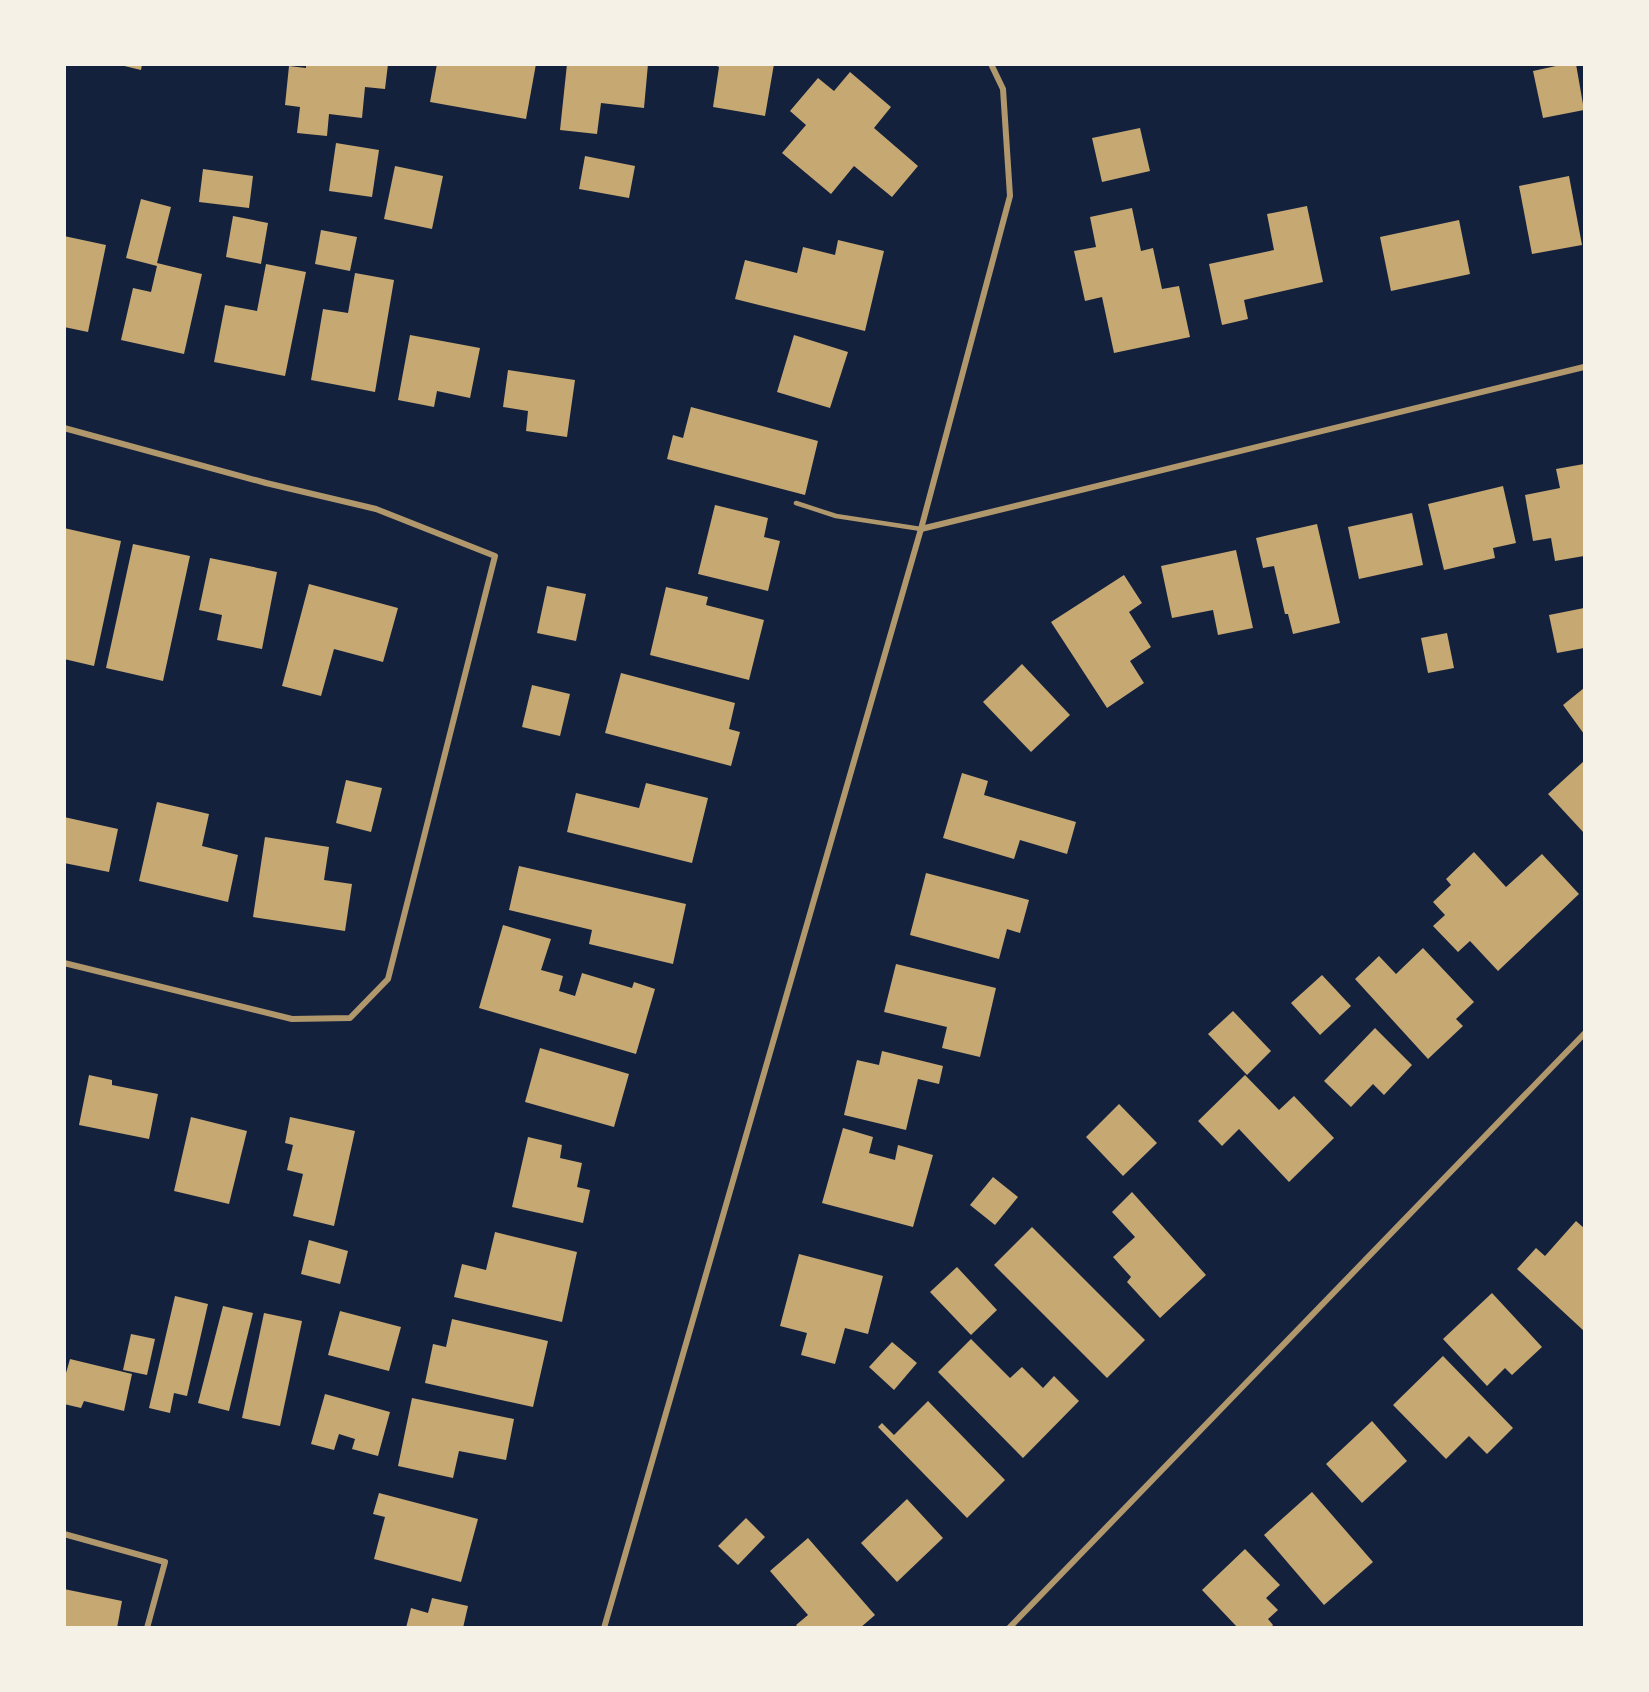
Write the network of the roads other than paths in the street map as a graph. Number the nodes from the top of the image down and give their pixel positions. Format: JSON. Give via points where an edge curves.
{"nodes":[{"id":1,"x":992,"y":64,"type":"edge"},
{"id":2,"x":1584,"y":368,"type":"edge"},
{"id":3,"x":64,"y":428,"type":"edge"},
{"id":4,"x":796,"y":504,"type":"dead end"},
{"id":5,"x":921,"y":529,"type":"junction"},
{"id":6,"x":64,"y":963,"type":"edge"},
{"id":7,"x":1584,"y":1034,"type":"edge"},
{"id":8,"x":64,"y":1534,"type":"edge"},
{"id":9,"x":147,"y":1628,"type":"edge"},
{"id":10,"x":604,"y":1628,"type":"edge"},
{"id":11,"x":1009,"y":1628,"type":"edge"}],
"edges":[{"from":1,"to":5,"type":"street","via":[[1003,89],[1010,196]]},
{"from":2,"to":5,"type":"street"},
{"from":3,"to":6,"type":"street","via":[[376,509],[495,556],[388,979],[350,1018],[292,1019]]},
{"from":4,"to":5,"type":"lane","via":[[836,516]]},
{"from":5,"to":10,"type":"street"},
{"from":7,"to":11,"type":"street"},
{"from":8,"to":9,"type":"street","via":[[165,1562]]}]}
